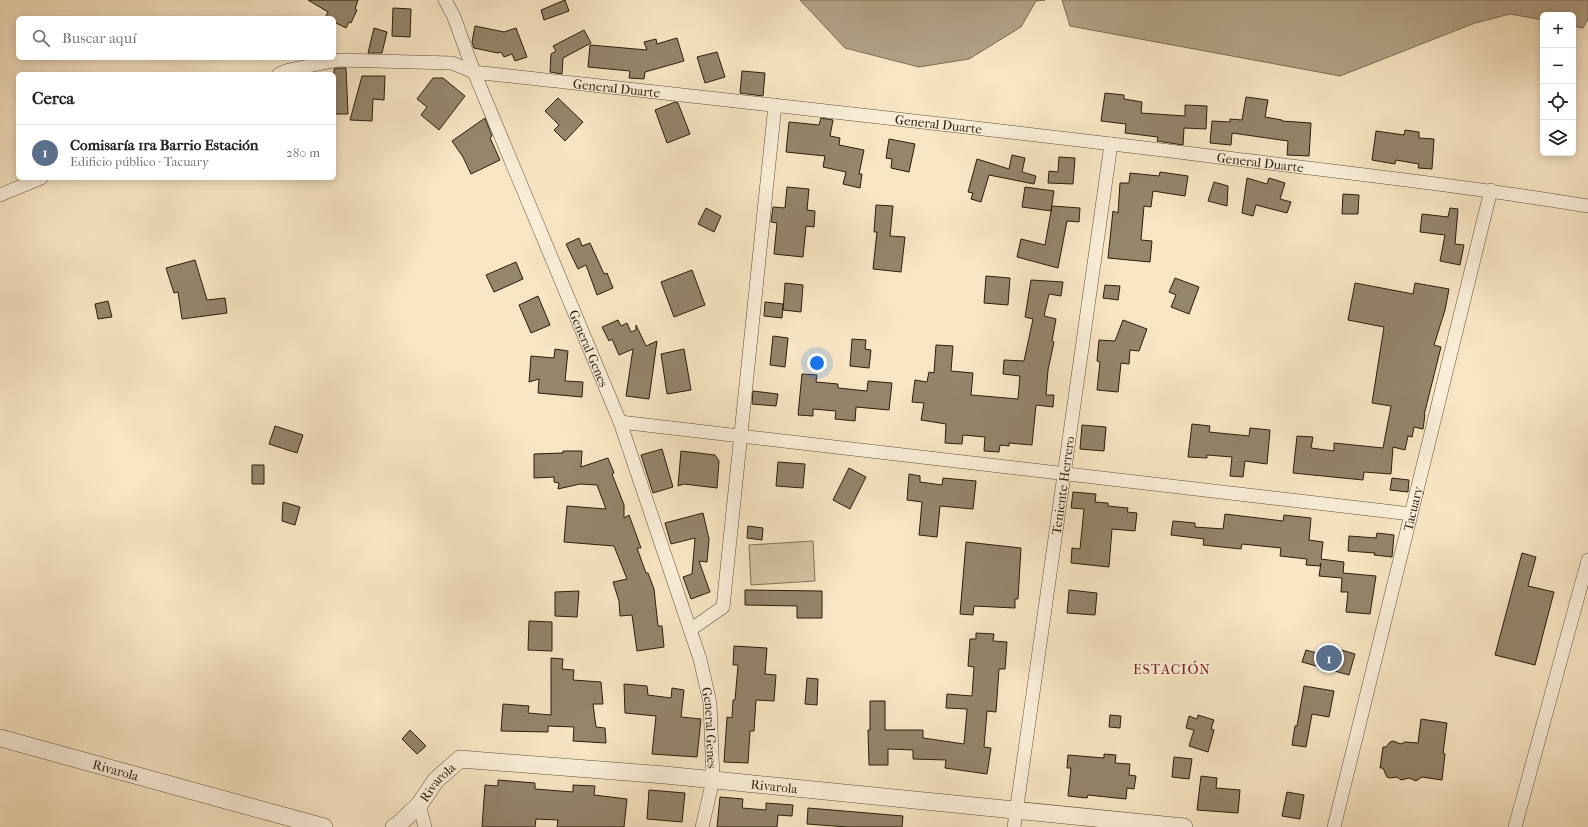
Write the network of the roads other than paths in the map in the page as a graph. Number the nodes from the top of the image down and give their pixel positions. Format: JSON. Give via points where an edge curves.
{"nodes":[{"id":1,"x":445,"y":0,"type":"edge"},
{"id":2,"x":284,"y":72,"type":"edge"},
{"id":3,"x":474,"y":72,"type":"junction"},
{"id":4,"x":775,"y":105,"type":"junction"},
{"id":5,"x":1112,"y":144,"type":"junction"},
{"id":6,"x":36,"y":180,"type":"edge"},
{"id":7,"x":1491,"y":190,"type":"junction"},
{"id":8,"x":0,"y":195,"type":"edge"},
{"id":9,"x":1588,"y":206,"type":"edge"},
{"id":10,"x":620,"y":422,"type":"junction"},
{"id":11,"x":741,"y":436,"type":"junction"},
{"id":12,"x":1064,"y":473,"type":"junction"},
{"id":13,"x":1411,"y":514,"type":"junction"},
{"id":14,"x":1588,"y":560,"type":"edge"},
{"id":15,"x":690,"y":630,"type":"junction"},
{"id":16,"x":0,"y":738,"type":"edge"},
{"id":17,"x":714,"y":780,"type":"junction"},
{"id":18,"x":419,"y":805,"type":"junction"},
{"id":19,"x":1016,"y":810,"type":"junction"},
{"id":20,"x":324,"y":827,"type":"edge"},
{"id":21,"x":394,"y":827,"type":"edge"},
{"id":22,"x":425,"y":827,"type":"edge"},
{"id":23,"x":702,"y":827,"type":"edge"},
{"id":24,"x":1014,"y":827,"type":"edge"},
{"id":25,"x":1184,"y":827,"type":"edge"},
{"id":26,"x":1334,"y":827,"type":"edge"},
{"id":27,"x":1515,"y":827,"type":"edge"}],
"edges":[{"from":1,"to":3,"type":"street","name":"General Genes"},
{"from":2,"to":3,"type":"street","name":"General Duarte","via":[[338,60],[452,63]]},
{"from":3,"to":4,"type":"street","name":"General Duarte"},
{"from":3,"to":10,"type":"street","name":"General Genes"},
{"from":4,"to":5,"type":"street","name":"General Duarte"},
{"from":4,"to":11,"type":"street"},
{"from":5,"to":7,"type":"street","name":"General Duarte"},
{"from":5,"to":12,"type":"street","name":"Teniente Herrero"},
{"from":6,"to":8,"type":"street"},
{"from":7,"to":9,"type":"street","name":"General Duarte"},
{"from":7,"to":13,"type":"street","name":"Tacuary"},
{"from":10,"to":11,"type":"street"},
{"from":10,"to":15,"type":"street","name":"General Genes"},
{"from":11,"to":12,"type":"street"},
{"from":11,"to":15,"type":"street","via":[[723,607]]},
{"from":12,"to":13,"type":"street"},
{"from":12,"to":19,"type":"street","name":"Teniente Herrero"},
{"from":13,"to":26,"type":"street","name":"Tacuary"},
{"from":14,"to":27,"type":"street"},
{"from":15,"to":17,"type":"street","name":"General Genes","via":[[710,703]]},
{"from":16,"to":20,"type":"street","name":"Rivarola"},
{"from":17,"to":18,"type":"street","name":"Rivarola","via":[[460,759],[436,780]]},
{"from":17,"to":19,"type":"street","name":"Rivarola"},
{"from":17,"to":23,"type":"street","name":"General Genes"},
{"from":18,"to":21,"type":"street","name":"Rivarola"},
{"from":18,"to":22,"type":"street"},
{"from":19,"to":24,"type":"street","name":"Teniente Herrero"},
{"from":19,"to":25,"type":"street","name":"Rivarola"}]}
